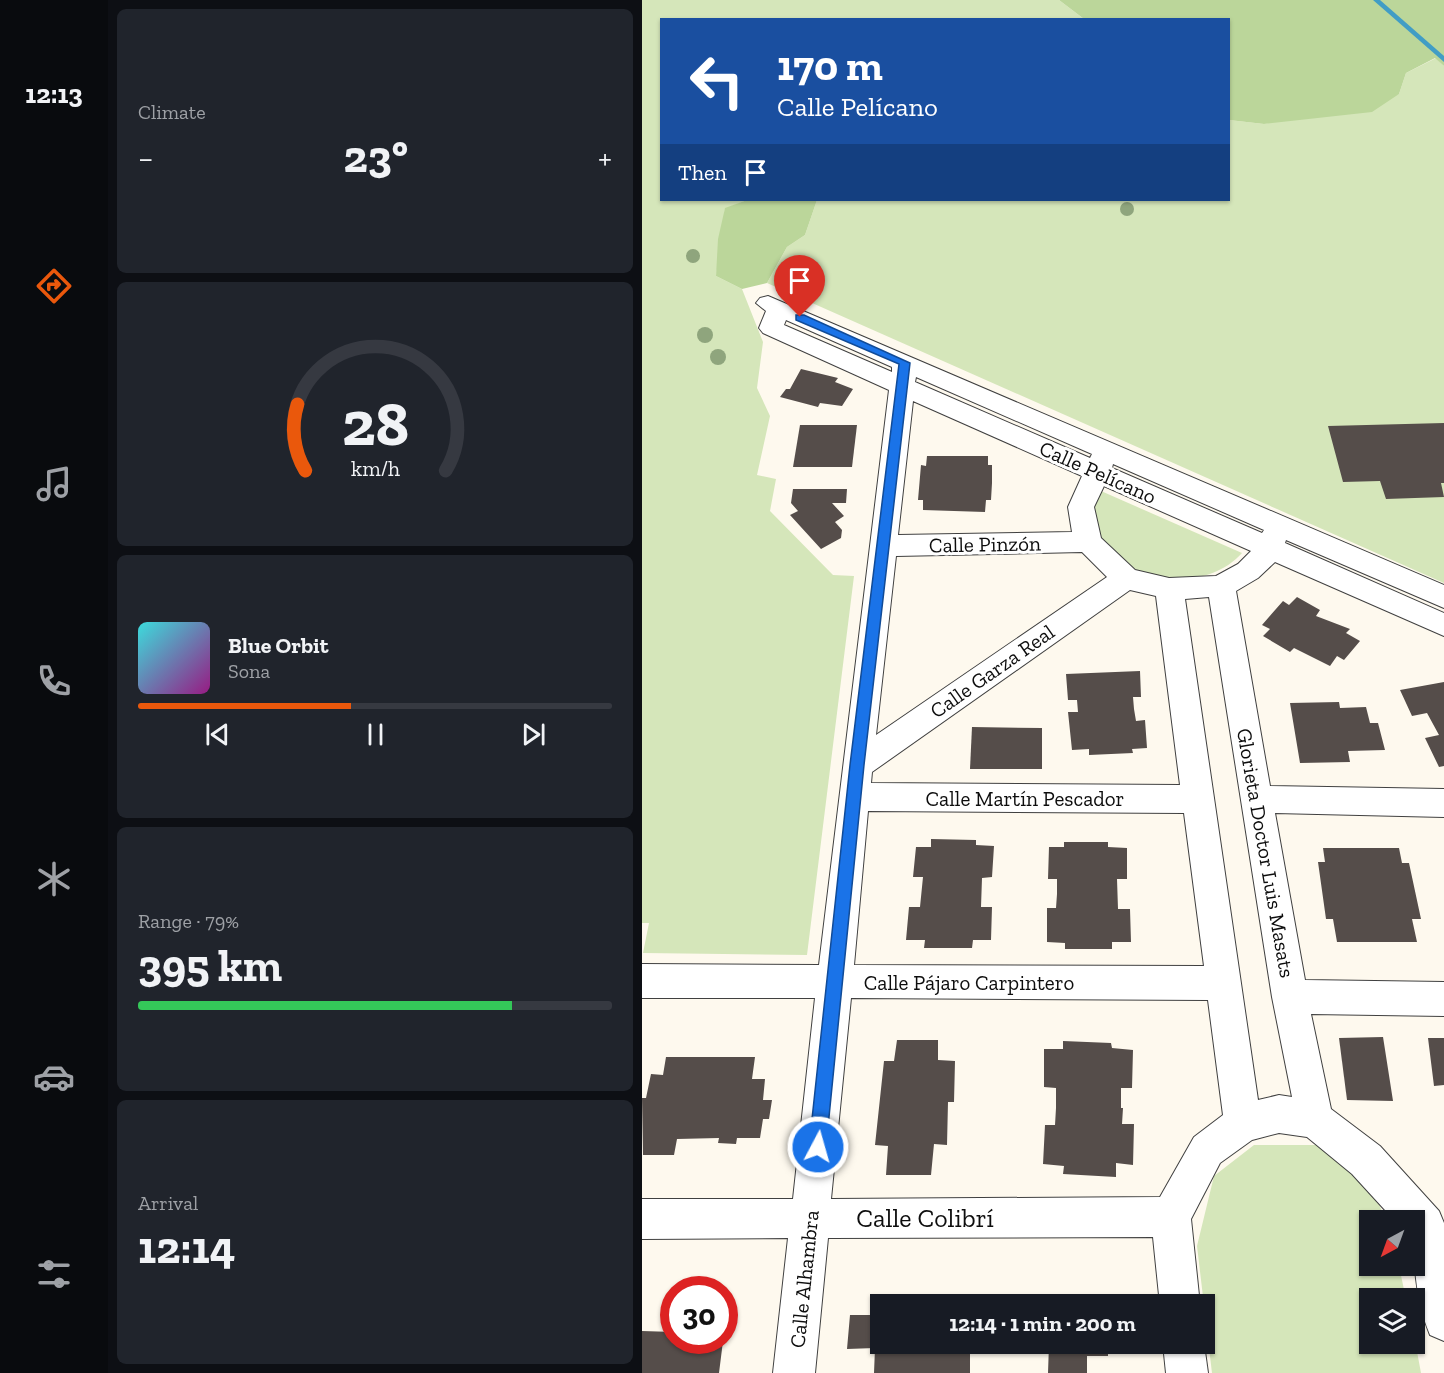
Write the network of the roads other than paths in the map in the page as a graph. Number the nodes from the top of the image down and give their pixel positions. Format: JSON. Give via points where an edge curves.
{"nodes":[{"id":1,"x":773,"y":305,"type":"dead end"},
{"id":2,"x":903,"y":374,"type":"junction"},
{"id":3,"x":1101,"y":460,"type":"junction"},
{"id":4,"x":1274,"y":536,"type":"junction"},
{"id":5,"x":1088,"y":542,"type":"junction"},
{"id":6,"x":882,"y":546,"type":"junction"},
{"id":7,"x":1126,"y":578,"type":"junction"},
{"id":8,"x":1221,"y":585,"type":"junction"},
{"id":9,"x":1169,"y":589,"type":"junction"},
{"id":10,"x":1444,"y":597,"type":"edge"},
{"id":11,"x":1444,"y":625,"type":"edge"},
{"id":12,"x":857,"y":765,"type":"junction"},
{"id":13,"x":854,"y":797,"type":"junction"},
{"id":14,"x":1197,"y":799,"type":"junction"},
{"id":15,"x":1257,"y":799,"type":"junction"},
{"id":16,"x":1444,"y":803,"type":"edge"},
{"id":17,"x":642,"y":981,"type":"edge"},
{"id":18,"x":835,"y":982,"type":"junction"},
{"id":19,"x":1224,"y":983,"type":"junction"},
{"id":20,"x":1290,"y":997,"type":"junction"},
{"id":21,"x":1444,"y":999,"type":"edge"},
{"id":22,"x":1315,"y":1120,"type":"junction"},
{"id":23,"x":1243,"y":1123,"type":"junction"},
{"id":24,"x":1171,"y":1217,"type":"junction"},
{"id":25,"x":810,"y":1218,"type":"junction"},
{"id":26,"x":642,"y":1219,"type":"edge"},
{"id":27,"x":1434,"y":1225,"type":"edge"},
{"id":28,"x":1179,"y":1294,"type":"edge"},
{"id":29,"x":1444,"y":1321,"type":"edge"},
{"id":30,"x":1185,"y":1354,"type":"edge"},
{"id":31,"x":794,"y":1373,"type":"edge"},
{"id":32,"x":1187,"y":1373,"type":"edge"}],
"edges":[{"from":1,"to":2,"type":"street","name":"Calle Pelícano","via":[[771,328]]},
{"from":2,"to":3,"type":"street","name":"Calle Pelícano"},
{"from":2,"to":6,"type":"street","name":"Calle Alhambra"},
{"from":3,"to":4,"type":"street","name":"Calle Pelícano"},
{"from":3,"to":5,"type":"street","via":[[1081,507]]},
{"from":4,"to":8,"type":"street","via":[[1266,554],[1248,571]]},
{"from":4,"to":10,"type":"street","name":"Calle Pelícano"},
{"from":4,"to":11,"type":"street","name":"Calle Pelícano"},
{"from":5,"to":6,"type":"street","name":"Calle Pinzón"},
{"from":5,"to":7,"type":"street"},
{"from":6,"to":12,"type":"street","name":"Calle Alhambra"},
{"from":7,"to":9,"type":"street"},
{"from":7,"to":12,"type":"street","name":"Calle Garza Real"},
{"from":8,"to":9,"type":"street"},
{"from":8,"to":15,"type":"street","name":"Glorieta Doctor Luis Masats"},
{"from":9,"to":14,"type":"street"},
{"from":12,"to":13,"type":"street","name":"Calle Alhambra"},
{"from":13,"to":14,"type":"street","name":"Calle Martín Pescador"},
{"from":13,"to":18,"type":"street","name":"Calle Alhambra"},
{"from":14,"to":19,"type":"street"},
{"from":15,"to":16,"type":"street"},
{"from":15,"to":20,"type":"street","name":"Glorieta Doctor Luis Masats"},
{"from":17,"to":18,"type":"street","name":"Calle Pájaro Carpintero"},
{"from":18,"to":19,"type":"street","name":"Calle Pájaro Carpintero"},
{"from":18,"to":25,"type":"street","name":"Calle Alhambra"},
{"from":19,"to":23,"type":"street"},
{"from":20,"to":21,"type":"street"},
{"from":20,"to":22,"type":"street","name":"Glorieta Doctor Luis Masats"},
{"from":22,"to":23,"type":"street","via":[[1279,1114]]},
{"from":22,"to":27,"type":"street","via":[[1366,1160]]},
{"from":23,"to":24,"type":"street","via":[[1207,1150]]},
{"from":24,"to":25,"type":"street","name":"Calle Colibrí"},
{"from":24,"to":28,"type":"street"},
{"from":25,"to":26,"type":"street","name":"Calle Colibrí"},
{"from":25,"to":31,"type":"street","name":"Calle Alhambra"},
{"from":27,"to":29,"type":"street"},
{"from":30,"to":32,"type":"street"}]}
